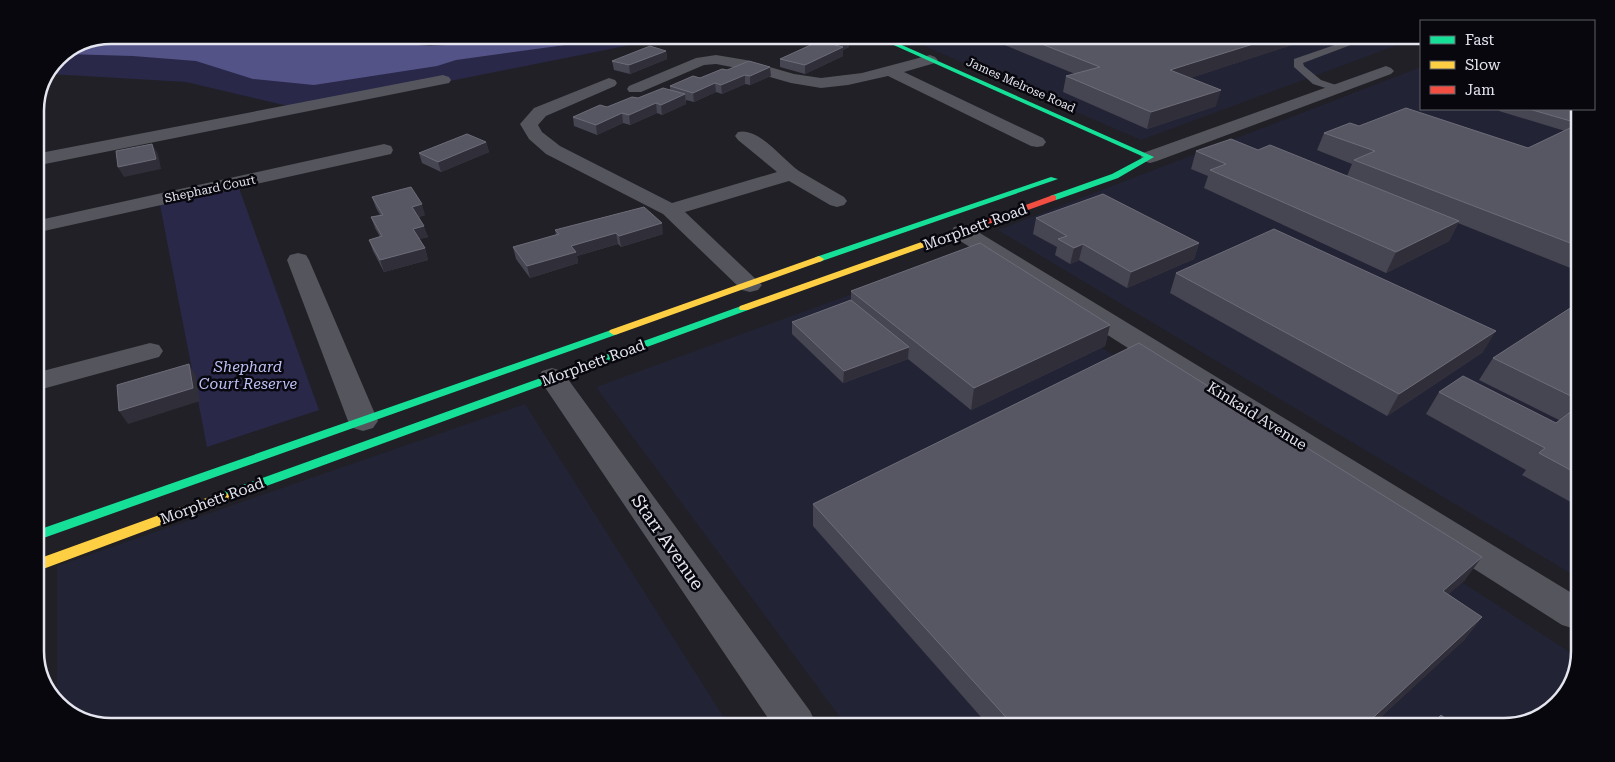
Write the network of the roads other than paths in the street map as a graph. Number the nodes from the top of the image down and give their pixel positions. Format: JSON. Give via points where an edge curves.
{"nodes":[{"id":1,"x":894,"y":44,"type":"edge"},
{"id":2,"x":1347,"y":44,"type":"edge"},
{"id":3,"x":930,"y":60,"type":"junction"},
{"id":4,"x":888,"y":70,"type":"junction"},
{"id":5,"x":1386,"y":71,"type":"dead end"},
{"id":6,"x":443,"y":80,"type":"dead end"},
{"id":7,"x":609,"y":84,"type":"dead end"},
{"id":8,"x":635,"y":89,"type":"dead end"},
{"id":9,"x":1338,"y":89,"type":"junction"},
{"id":10,"x":744,"y":136,"type":"dead end"},
{"id":11,"x":1037,"y":142,"type":"dead end"},
{"id":12,"x":384,"y":150,"type":"dead end"},
{"id":13,"x":1150,"y":157,"type":"junction"},
{"id":14,"x":44,"y":158,"type":"edge"},
{"id":15,"x":1114,"y":163,"type":"dead end"},
{"id":16,"x":791,"y":174,"type":"junction"},
{"id":17,"x":1061,"y":177,"type":"dead end"},
{"id":18,"x":837,"y":201,"type":"dead end"},
{"id":19,"x":670,"y":210,"type":"junction"},
{"id":20,"x":950,"y":224,"type":"junction"},
{"id":21,"x":44,"y":225,"type":"edge"},
{"id":22,"x":298,"y":260,"type":"dead end"},
{"id":23,"x":750,"y":285,"type":"junction"},
{"id":24,"x":150,"y":351,"type":"dead end"},
{"id":25,"x":546,"y":368,"type":"junction"},
{"id":26,"x":44,"y":380,"type":"edge"},
{"id":27,"x":363,"y":422,"type":"junction"},
{"id":28,"x":44,"y":533,"type":"edge"},
{"id":29,"x":44,"y":563,"type":"edge"},
{"id":30,"x":1571,"y":612,"type":"edge"},
{"id":31,"x":792,"y":718,"type":"edge"}],
"edges":[{"from":1,"to":3,"type":"street","name":"James Melrose Road"},
{"from":2,"to":9,"type":"lane","via":[[1298,61],[1299,67],[1317,82]]},
{"from":3,"to":4,"type":"street"},
{"from":3,"to":13,"type":"street","name":"James Melrose Road"},
{"from":4,"to":8,"type":"street","via":[[821,83],[711,59]]},
{"from":4,"to":11,"type":"street"},
{"from":5,"to":9,"type":"street","name":"Morphett Road"},
{"from":6,"to":14,"type":"street"},
{"from":7,"to":19,"type":"street","via":[[540,112],[529,124],[535,135],[553,150]]},
{"from":9,"to":13,"type":"street","name":"Morphett Road"},
{"from":10,"to":16,"type":"street"},
{"from":12,"to":21,"type":"street","name":"Shephard Court"},
{"from":13,"to":15,"type":"street","name":"Morphett Road"},
{"from":13,"to":20,"type":"street","name":"Morphett Road","via":[[1115,176]]},
{"from":16,"to":18,"type":"street"},
{"from":16,"to":19,"type":"street"},
{"from":17,"to":20,"type":"street","name":"Morphett Road"},
{"from":19,"to":23,"type":"street"},
{"from":20,"to":23,"type":"street","name":"Morphett Road"},
{"from":20,"to":25,"type":"street","name":"Morphett Road"},
{"from":20,"to":30,"type":"street","name":"Kinkaid Avenue"},
{"from":22,"to":27,"type":"street"},
{"from":23,"to":25,"type":"street","name":"Morphett Road"},
{"from":24,"to":26,"type":"street"},
{"from":25,"to":27,"type":"street","name":"Morphett Road"},
{"from":25,"to":29,"type":"street","name":"Morphett Road"},
{"from":25,"to":31,"type":"street","name":"Starr Avenue"},
{"from":27,"to":28,"type":"street","name":"Morphett Road"}]}
